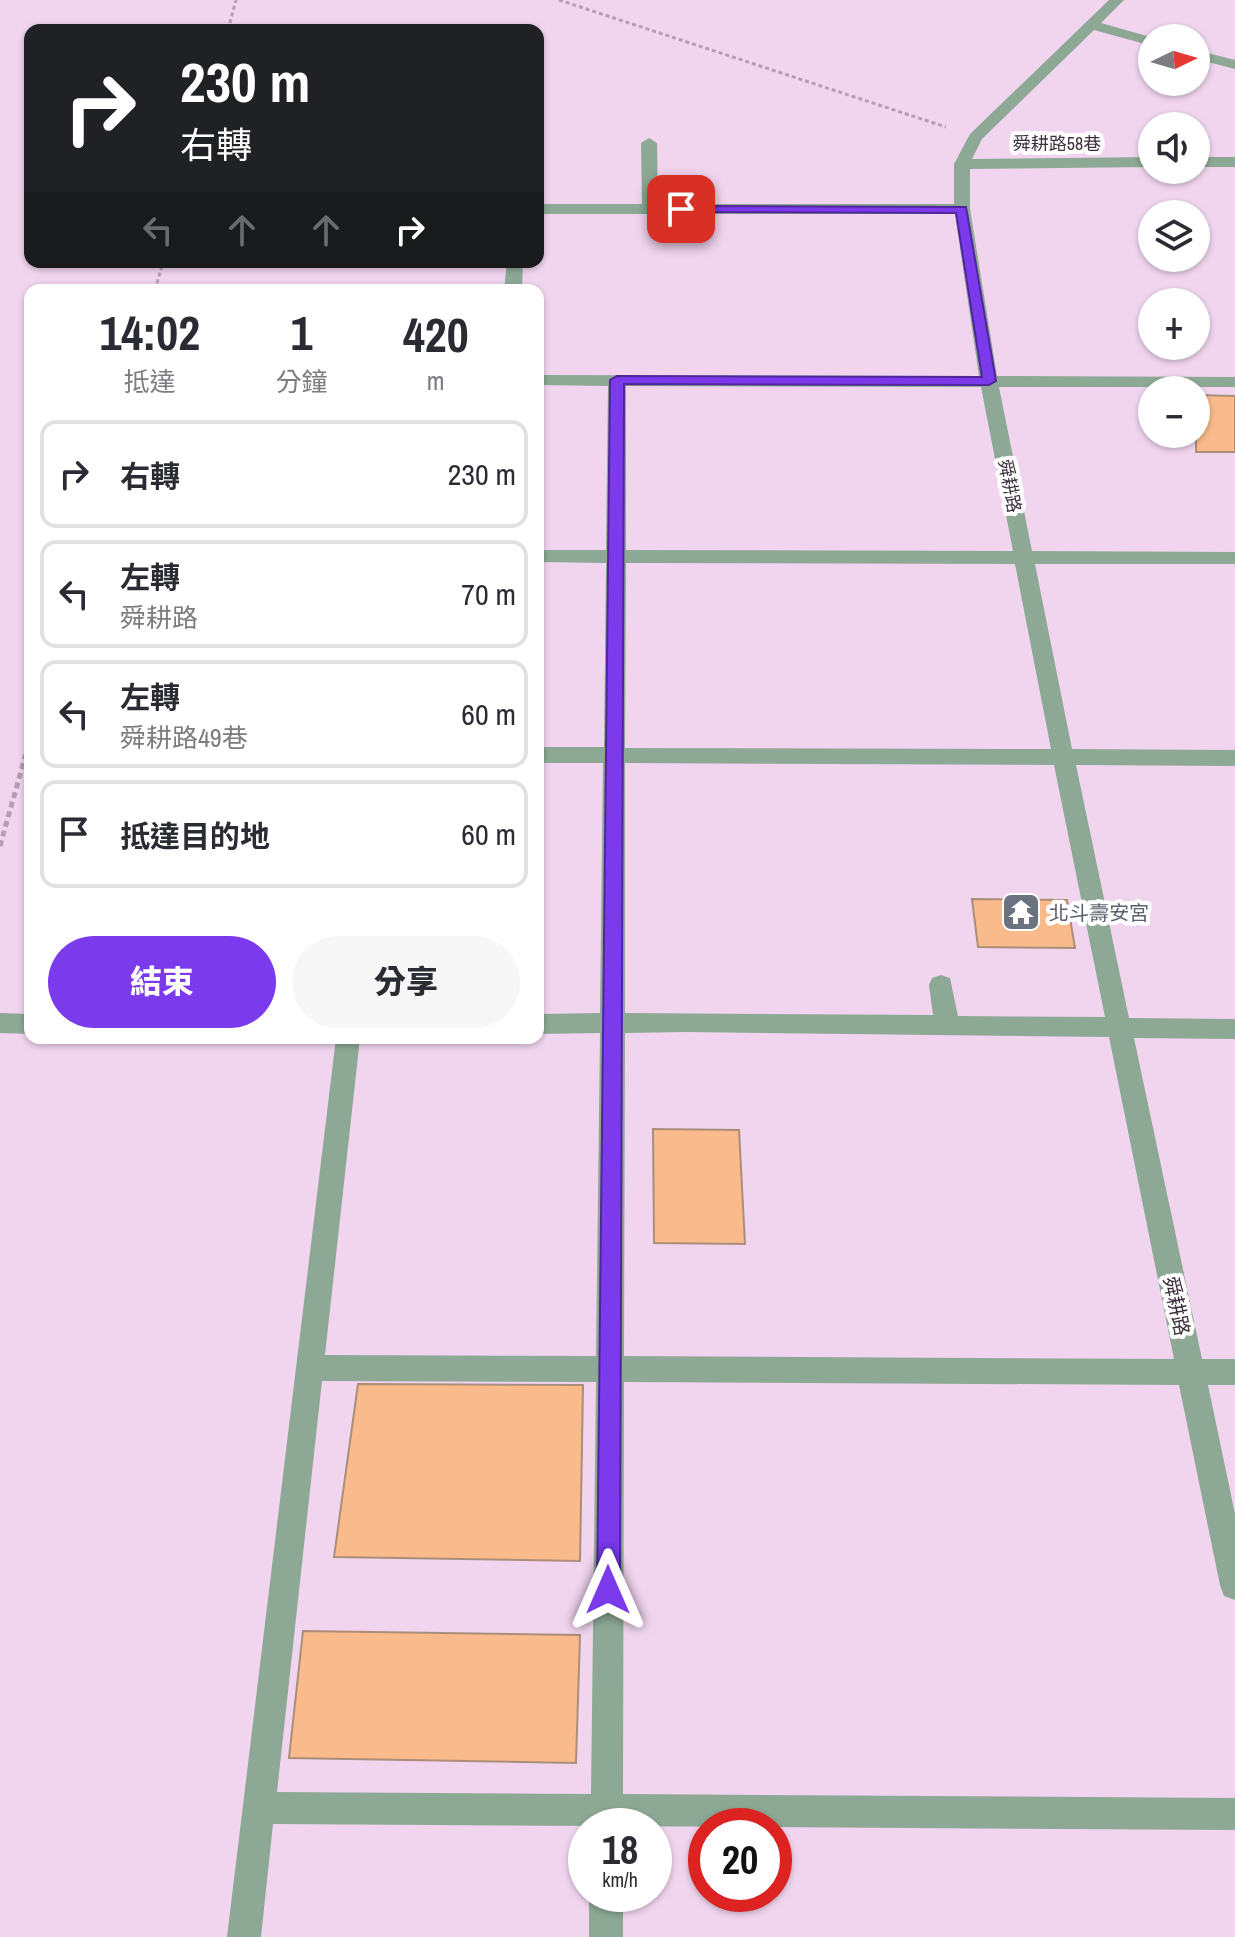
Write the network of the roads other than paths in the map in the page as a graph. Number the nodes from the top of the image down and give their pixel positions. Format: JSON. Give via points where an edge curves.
{"nodes":[{"id":1,"x":1117,"y":0,"type":"edge"},
{"id":2,"x":1089,"y":24,"type":"junction"},
{"id":3,"x":1138,"y":38,"type":"edge"},
{"id":4,"x":1210,"y":58,"type":"edge"},
{"id":5,"x":1235,"y":65,"type":"edge"},
{"id":6,"x":649,"y":143,"type":"dead end"},
{"id":7,"x":1138,"y":162,"type":"edge"},
{"id":8,"x":1210,"y":162,"type":"edge"},
{"id":9,"x":1235,"y":162,"type":"edge"},
{"id":10,"x":962,"y":164,"type":"junction"},
{"id":11,"x":544,"y":209,"type":"edge"},
{"id":12,"x":650,"y":209,"type":"junction"},
{"id":13,"x":962,"y":209,"type":"junction"},
{"id":14,"x":544,"y":380,"type":"edge"},
{"id":15,"x":617,"y":380,"type":"junction"},
{"id":16,"x":989,"y":381,"type":"junction"},
{"id":17,"x":1235,"y":382,"type":"edge"},
{"id":18,"x":544,"y":556,"type":"edge"},
{"id":19,"x":616,"y":556,"type":"junction"},
{"id":20,"x":1025,"y":557,"type":"junction"},
{"id":21,"x":1235,"y":558,"type":"edge"},
{"id":22,"x":544,"y":755,"type":"edge"},
{"id":23,"x":614,"y":756,"type":"junction"},
{"id":24,"x":1063,"y":757,"type":"junction"},
{"id":25,"x":1235,"y":758,"type":"edge"},
{"id":26,"x":941,"y":985,"type":"dead end"},
{"id":27,"x":0,"y":1023,"type":"edge"},
{"id":28,"x":613,"y":1023,"type":"junction"},
{"id":29,"x":24,"y":1024,"type":"edge"},
{"id":30,"x":544,"y":1024,"type":"edge"},
{"id":31,"x":947,"y":1026,"type":"junction"},
{"id":32,"x":1120,"y":1028,"type":"junction"},
{"id":33,"x":1235,"y":1029,"type":"edge"},
{"id":34,"x":347,"y":1044,"type":"edge"},
{"id":35,"x":310,"y":1368,"type":"junction"},
{"id":36,"x":610,"y":1369,"type":"junction"},
{"id":37,"x":1191,"y":1372,"type":"junction"},
{"id":38,"x":1235,"y":1372,"type":"edge"},
{"id":39,"x":1235,"y":1585,"type":"edge"},
{"id":40,"x":259,"y":1808,"type":"junction"},
{"id":41,"x":607,"y":1808,"type":"edge"},
{"id":42,"x":1235,"y":1814,"type":"edge"},
{"id":43,"x":568,"y":1817,"type":"edge"},
{"id":44,"x":672,"y":1818,"type":"edge"},
{"id":45,"x":606,"y":1912,"type":"edge"},
{"id":46,"x":244,"y":1937,"type":"edge"},
{"id":47,"x":606,"y":1937,"type":"edge"}],
"edges":[{"from":1,"to":2,"type":"street","name":"舜耕路"},
{"from":2,"to":3,"type":"street"},
{"from":2,"to":10,"type":"street","name":"舜耕路","via":[[975,137]]},
{"from":4,"to":5,"type":"street"},
{"from":6,"to":12,"type":"street"},
{"from":7,"to":10,"type":"street","name":"舜耕路58巷"},
{"from":8,"to":9,"type":"street"},
{"from":10,"to":13,"type":"street","name":"舜耕路"},
{"from":11,"to":12,"type":"street"},
{"from":12,"to":13,"type":"street"},
{"from":13,"to":16,"type":"street","name":"舜耕路"},
{"from":14,"to":15,"type":"street"},
{"from":15,"to":16,"type":"street"},
{"from":15,"to":19,"type":"street"},
{"from":16,"to":17,"type":"street"},
{"from":16,"to":20,"type":"street","name":"舜耕路"},
{"from":18,"to":19,"type":"street"},
{"from":19,"to":20,"type":"street"},
{"from":19,"to":23,"type":"street"},
{"from":20,"to":21,"type":"street"},
{"from":20,"to":24,"type":"street","name":"舜耕路"},
{"from":22,"to":23,"type":"street"},
{"from":23,"to":24,"type":"street"},
{"from":23,"to":28,"type":"street"},
{"from":24,"to":25,"type":"street"},
{"from":24,"to":32,"type":"street","name":"舜耕路"},
{"from":26,"to":31,"type":"street"},
{"from":27,"to":29,"type":"street"},
{"from":28,"to":30,"type":"street"},
{"from":28,"to":31,"type":"street"},
{"from":28,"to":36,"type":"street"},
{"from":31,"to":32,"type":"street"},
{"from":32,"to":33,"type":"street"},
{"from":32,"to":37,"type":"street","name":"舜耕路"},
{"from":34,"to":35,"type":"street"},
{"from":35,"to":36,"type":"street"},
{"from":35,"to":40,"type":"street"},
{"from":36,"to":37,"type":"street"},
{"from":36,"to":41,"type":"street"},
{"from":37,"to":38,"type":"street"},
{"from":37,"to":39,"type":"street","name":"舜耕路"},
{"from":40,"to":43,"type":"street"},
{"from":40,"to":46,"type":"street"},
{"from":42,"to":44,"type":"street"},
{"from":45,"to":47,"type":"street"}]}
